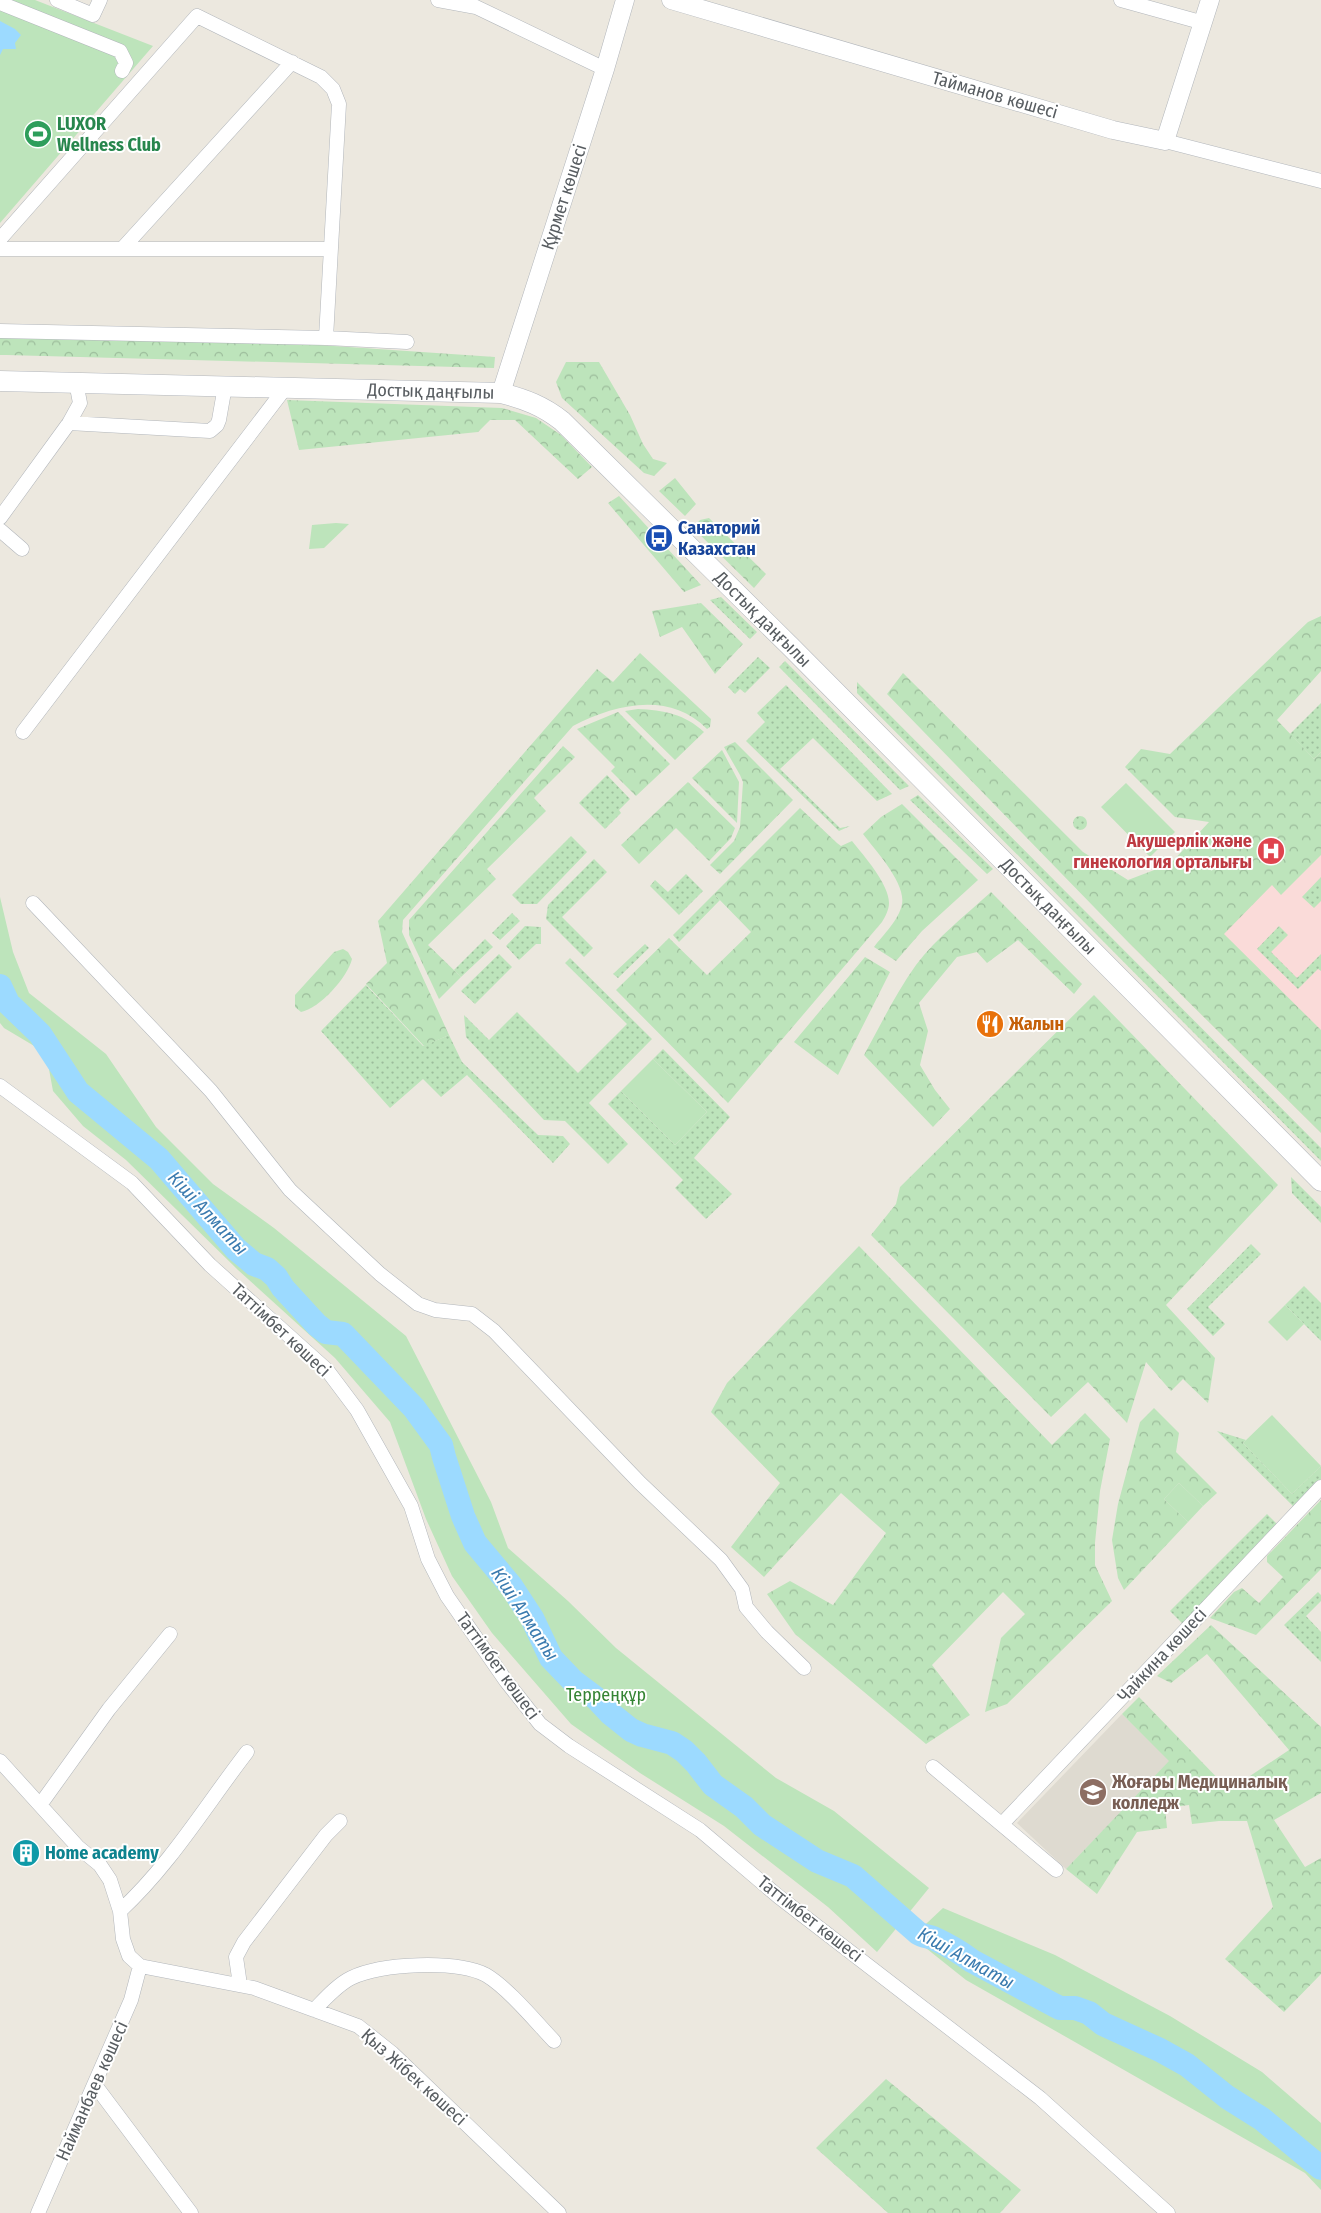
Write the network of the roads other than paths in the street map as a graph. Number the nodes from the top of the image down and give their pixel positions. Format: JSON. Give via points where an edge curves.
{"nodes":[{"id":1,"x":58,"y":0,"type":"edge"},
{"id":2,"x":100,"y":0,"type":"edge"},
{"id":3,"x":438,"y":0,"type":"edge"},
{"id":4,"x":625,"y":0,"type":"edge"},
{"id":5,"x":671,"y":0,"type":"edge"},
{"id":6,"x":1121,"y":0,"type":"edge"},
{"id":7,"x":1210,"y":0,"type":"edge"},
{"id":8,"x":0,"y":3,"type":"edge"},
{"id":9,"x":1204,"y":23,"type":"junction"},
{"id":10,"x":292,"y":62,"type":"junction"},
{"id":11,"x":604,"y":69,"type":"junction"},
{"id":12,"x":122,"y":72,"type":"dead end"},
{"id":13,"x":1165,"y":141,"type":"junction"},
{"id":14,"x":1321,"y":181,"type":"edge"},
{"id":15,"x":0,"y":239,"type":"edge"},
{"id":16,"x":0,"y":249,"type":"edge"},
{"id":17,"x":122,"y":249,"type":"junction"},
{"id":18,"x":330,"y":249,"type":"junction"},
{"id":19,"x":0,"y":331,"type":"edge"},
{"id":20,"x":326,"y":338,"type":"junction"},
{"id":21,"x":407,"y":342,"type":"dead end"},
{"id":22,"x":0,"y":381,"type":"edge"},
{"id":23,"x":76,"y":382,"type":"junction"},
{"id":24,"x":226,"y":386,"type":"junction"},
{"id":25,"x":286,"y":388,"type":"junction"},
{"id":26,"x":502,"y":393,"type":"junction"},
{"id":27,"x":69,"y":423,"type":"junction"},
{"id":28,"x":0,"y":518,"type":"edge"},
{"id":29,"x":0,"y":530,"type":"edge"},
{"id":30,"x":22,"y":549,"type":"dead end"},
{"id":31,"x":23,"y":732,"type":"dead end"},
{"id":32,"x":33,"y":904,"type":"dead end"},
{"id":33,"x":0,"y":1086,"type":"edge"},
{"id":34,"x":1321,"y":1181,"type":"edge"},
{"id":35,"x":1321,"y":1487,"type":"edge"},
{"id":36,"x":170,"y":1634,"type":"dead end"},
{"id":37,"x":804,"y":1668,"type":"dead end"},
{"id":38,"x":247,"y":1752,"type":"dead end"},
{"id":39,"x":0,"y":1761,"type":"edge"},
{"id":40,"x":933,"y":1767,"type":"dead end"},
{"id":41,"x":40,"y":1805,"type":"junction"},
{"id":42,"x":340,"y":1820,"type":"dead end"},
{"id":43,"x":1002,"y":1824,"type":"junction"},
{"id":44,"x":1056,"y":1870,"type":"dead end"},
{"id":45,"x":120,"y":1911,"type":"junction"},
{"id":46,"x":140,"y":1966,"type":"junction"},
{"id":47,"x":240,"y":1986,"type":"junction"},
{"id":48,"x":314,"y":2010,"type":"junction"},
{"id":49,"x":554,"y":2041,"type":"dead end"},
{"id":50,"x":95,"y":2085,"type":"junction"},
{"id":51,"x":38,"y":2213,"type":"edge"},
{"id":52,"x":191,"y":2213,"type":"edge"},
{"id":53,"x":558,"y":2213,"type":"edge"},
{"id":54,"x":1168,"y":2213,"type":"edge"}],
"edges":[{"from":1,"to":2,"type":"street","via":[[93,15]]},
{"from":3,"to":11,"type":"street","via":[[476,6]]},
{"from":4,"to":11,"type":"street","name":"Құрмет көшесі"},
{"from":5,"to":13,"type":"street","name":"Тайманов көшесі","via":[[1113,130]]},
{"from":6,"to":9,"type":"street"},
{"from":7,"to":9,"type":"street"},
{"from":8,"to":12,"type":"street","via":[[120,50],[126,63]]},
{"from":9,"to":13,"type":"street"},
{"from":10,"to":15,"type":"street","via":[[197,16]]},
{"from":10,"to":17,"type":"street"},
{"from":10,"to":18,"type":"street","via":[[321,77],[333,89],[339,104]]},
{"from":11,"to":26,"type":"street","name":"Құрмет көшесі"},
{"from":13,"to":14,"type":"street","name":"Тайманов көшесі"},
{"from":16,"to":17,"type":"street"},
{"from":17,"to":18,"type":"street"},
{"from":18,"to":20,"type":"street"},
{"from":19,"to":20,"type":"street"},
{"from":20,"to":21,"type":"street"},
{"from":22,"to":23,"type":"main road","name":"Достық даңғылы"},
{"from":23,"to":24,"type":"main road","name":"Достық даңғылы"},
{"from":23,"to":27,"type":"street","via":[[80,403]]},
{"from":24,"to":25,"type":"main road","name":"Достық даңғылы"},
{"from":24,"to":27,"type":"street","via":[[219,420],[210,431]]},
{"from":25,"to":26,"type":"main road","name":"Достық даңғылы"},
{"from":25,"to":31,"type":"street"},
{"from":26,"to":34,"type":"main road","name":"Достық даңғылы","via":[[526,399],[562,421]]},
{"from":27,"to":28,"type":"street"},
{"from":29,"to":30,"type":"street"},
{"from":32,"to":37,"type":"street","via":[[211,1091],[290,1190],[380,1274],[418,1304],[435,1310],[472,1314],[494,1331],[640,1483],[721,1560],[742,1589],[746,1607]]},
{"from":33,"to":54,"type":"street","name":"Таттімбет көшесі","via":[[132,1183],[210,1265],[327,1370],[357,1410],[411,1506],[428,1559],[447,1596],[540,1724],[700,1830],[779,1897],[1040,2098]]},
{"from":35,"to":43,"type":"street","name":"Чайкина көшесі"},
{"from":36,"to":41,"type":"street","via":[[109,1709]]},
{"from":38,"to":45,"type":"street","via":[[166,1861],[140,1893]]},
{"from":39,"to":41,"type":"street"},
{"from":40,"to":43,"type":"street"},
{"from":41,"to":45,"type":"street","via":[[78,1847],[100,1865],[110,1880]]},
{"from":42,"to":47,"type":"street","via":[[244,1942],[236,1957]]},
{"from":43,"to":44,"type":"street"},
{"from":45,"to":46,"type":"street","via":[[123,1940],[129,1956]]},
{"from":46,"to":47,"type":"street","name":"Қыз Жібек көшесі"},
{"from":46,"to":50,"type":"street","name":"Найманбаев көшесі","via":[[131,2000]]},
{"from":47,"to":48,"type":"street","name":"Қыз Жібек көшесі"},
{"from":48,"to":49,"type":"street","via":[[352,1978],[380,1970],[423,1965],[457,1966],[485,1975],[501,1987]]},
{"from":48,"to":53,"type":"street","name":"Қыз Жібек көшесі","via":[[358,2026],[392,2053]]},
{"from":50,"to":51,"type":"street","name":"Найманбаев көшесі"},
{"from":50,"to":52,"type":"street"}]}
